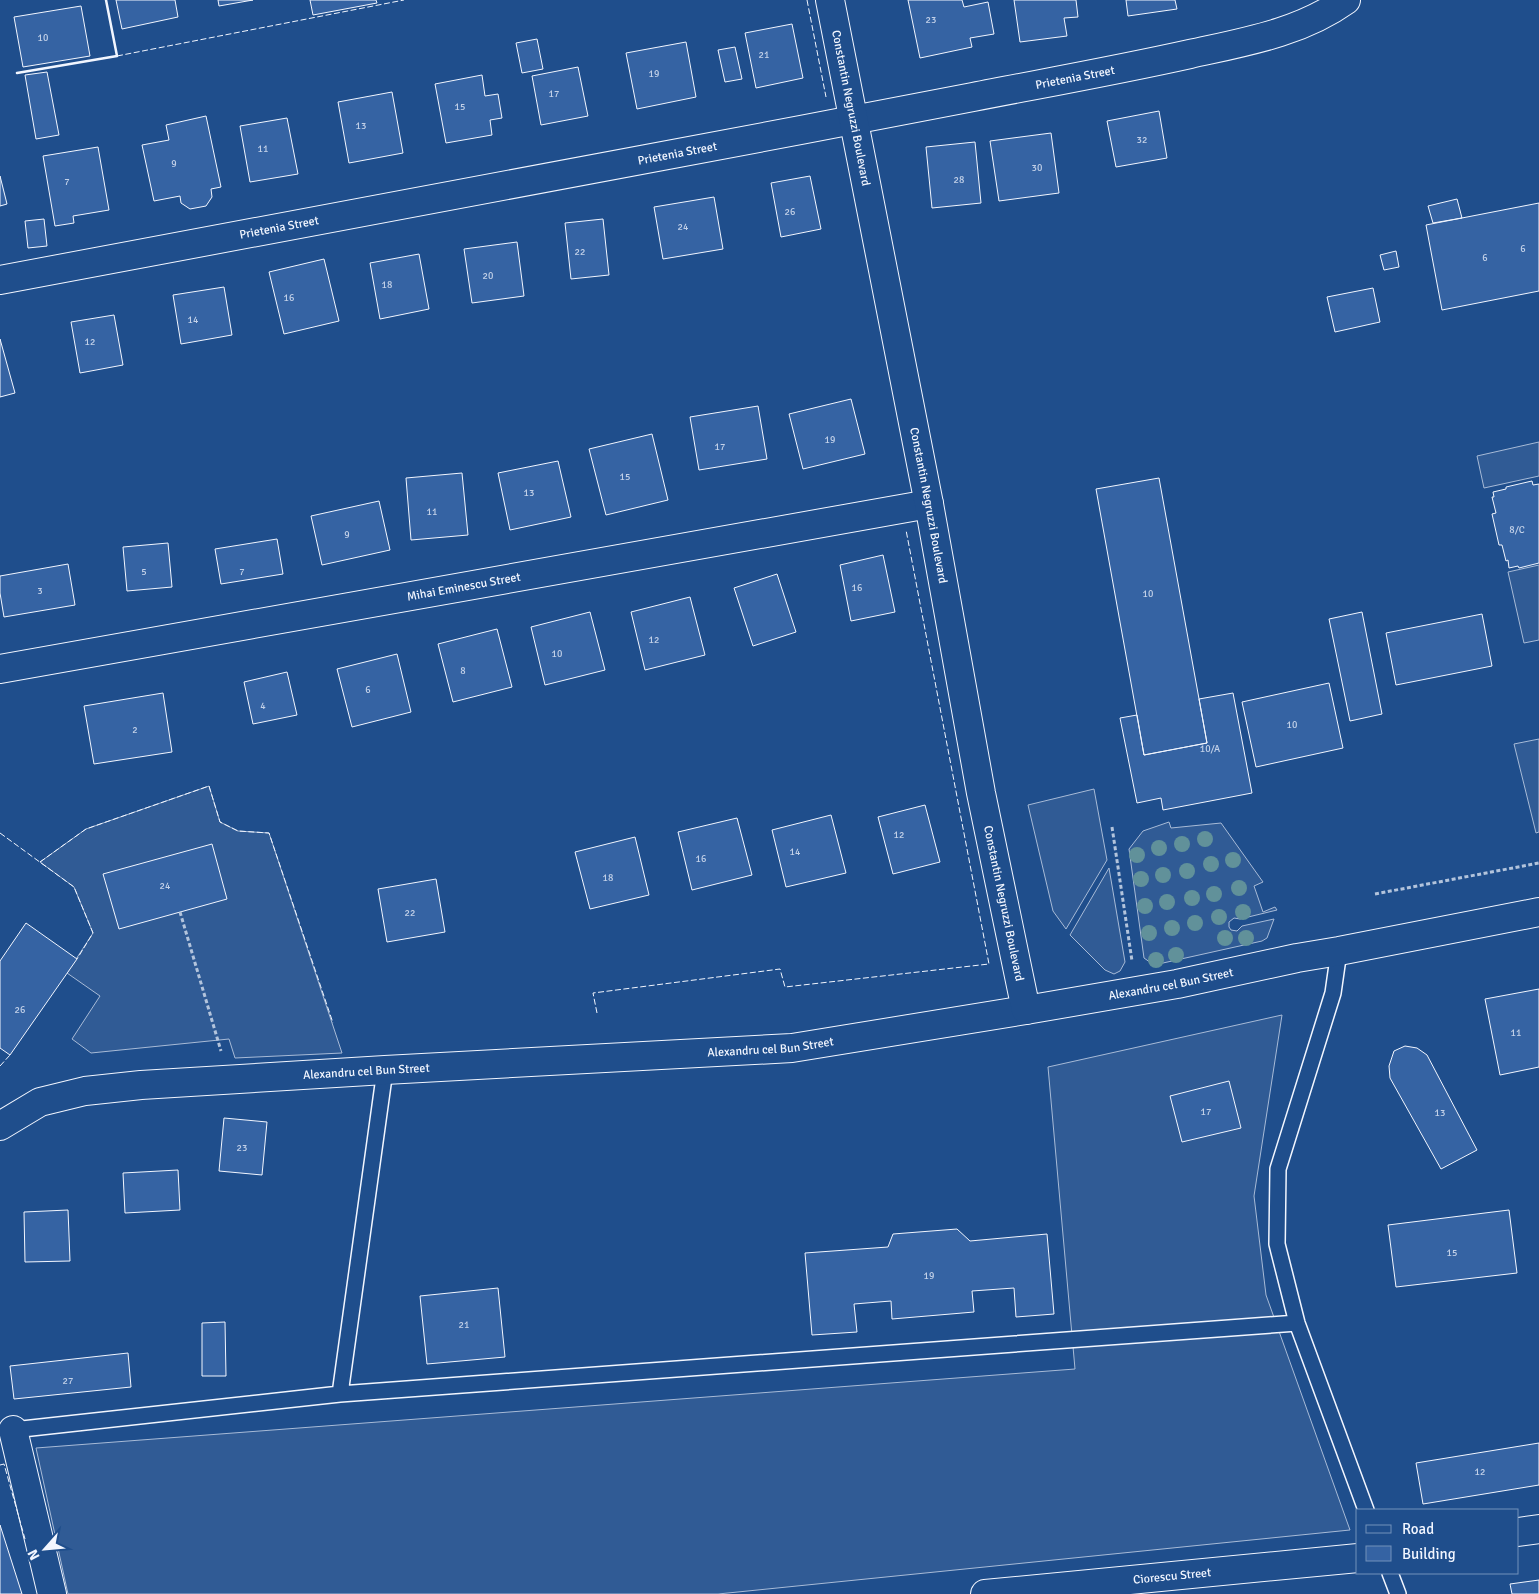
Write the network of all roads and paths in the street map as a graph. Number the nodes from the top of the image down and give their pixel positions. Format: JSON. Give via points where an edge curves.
{"nodes":[{"id":1,"x":830,"y":0,"type":"edge"},
{"id":2,"x":1346,"y":0,"type":"edge"},
{"id":3,"x":852,"y":120,"type":"junction"},
{"id":4,"x":0,"y":280,"type":"edge"},
{"id":5,"x":929,"y":504,"type":"junction"},
{"id":6,"x":0,"y":669,"type":"edge"},
{"id":7,"x":1112,"y":827,"type":"dead end"},
{"id":8,"x":1539,"y":863,"type":"edge"},
{"id":9,"x":1375,"y":894,"type":"dead end"},
{"id":10,"x":180,"y":912,"type":"dead end"},
{"id":11,"x":1539,"y":912,"type":"edge"},
{"id":12,"x":1339,"y":951,"type":"junction"},
{"id":13,"x":1136,"y":992,"type":"junction"},
{"id":14,"x":1026,"y":1010,"type":"junction"},
{"id":15,"x":385,"y":1070,"type":"junction"},
{"id":16,"x":230,"y":1080,"type":"junction"},
{"id":17,"x":0,"y":1126,"type":"edge"},
{"id":18,"x":1297,"y":1323,"type":"junction"},
{"id":19,"x":340,"y":1394,"type":"junction"},
{"id":20,"x":13,"y":1430,"type":"joint"},
{"id":21,"x":1366,"y":1509,"type":"edge"},
{"id":22,"x":1539,"y":1529,"type":"edge"},
{"id":23,"x":1519,"y":1532,"type":"edge"},
{"id":24,"x":1356,"y":1558,"type":"edge"},
{"id":25,"x":1390,"y":1574,"type":"edge"},
{"id":26,"x":998,"y":1593,"type":"edge"},
{"id":27,"x":52,"y":1594,"type":"edge"},
{"id":28,"x":1398,"y":1594,"type":"edge"}],
"edges":[{"from":1,"to":3,"type":"street","name":"Constantin Negruzzi Boulevard"},
{"from":2,"to":3,"type":"street","name":"Prietenia Street","via":[[1307,23],[1267,37]]},
{"from":3,"to":4,"type":"street","name":"Prietenia Street"},
{"from":3,"to":5,"type":"street","name":"Constantin Negruzzi Boulevard"},
{"from":5,"to":6,"type":"street","name":"Mihai Eminescu Street"},
{"from":5,"to":14,"type":"street","name":"Constantin Negruzzi Boulevard","via":[[981,793]]},
{"from":7,"to":13,"type":"path"},
{"from":8,"to":9,"type":"path"},
{"from":10,"to":16,"type":"path"},
{"from":11,"to":12,"type":"street","name":"Alexandru cel Bun Street"},
{"from":12,"to":13,"type":"street","name":"Alexandru cel Bun Street"},
{"from":12,"to":18,"type":"lane","via":[[1333,993],[1278,1169],[1277,1244]]},
{"from":13,"to":14,"type":"street","name":"Alexandru cel Bun Street"},
{"from":14,"to":15,"type":"street","name":"Alexandru cel Bun Street","via":[[792,1048]]},
{"from":15,"to":16,"type":"street","name":"Alexandru cel Bun Street"},
{"from":15,"to":19,"type":"lane"},
{"from":16,"to":17,"type":"street","name":"Alexandru cel Bun Street","via":[[85,1091],[40,1102]]},
{"from":18,"to":19,"type":"lane"},
{"from":18,"to":21,"type":"lane"},
{"from":19,"to":20,"type":"lane"},
{"from":20,"to":27,"type":"street"},
{"from":22,"to":23,"type":"street"},
{"from":24,"to":26,"type":"street","name":"Ciorescu Street"},
{"from":25,"to":28,"type":"lane"}]}
